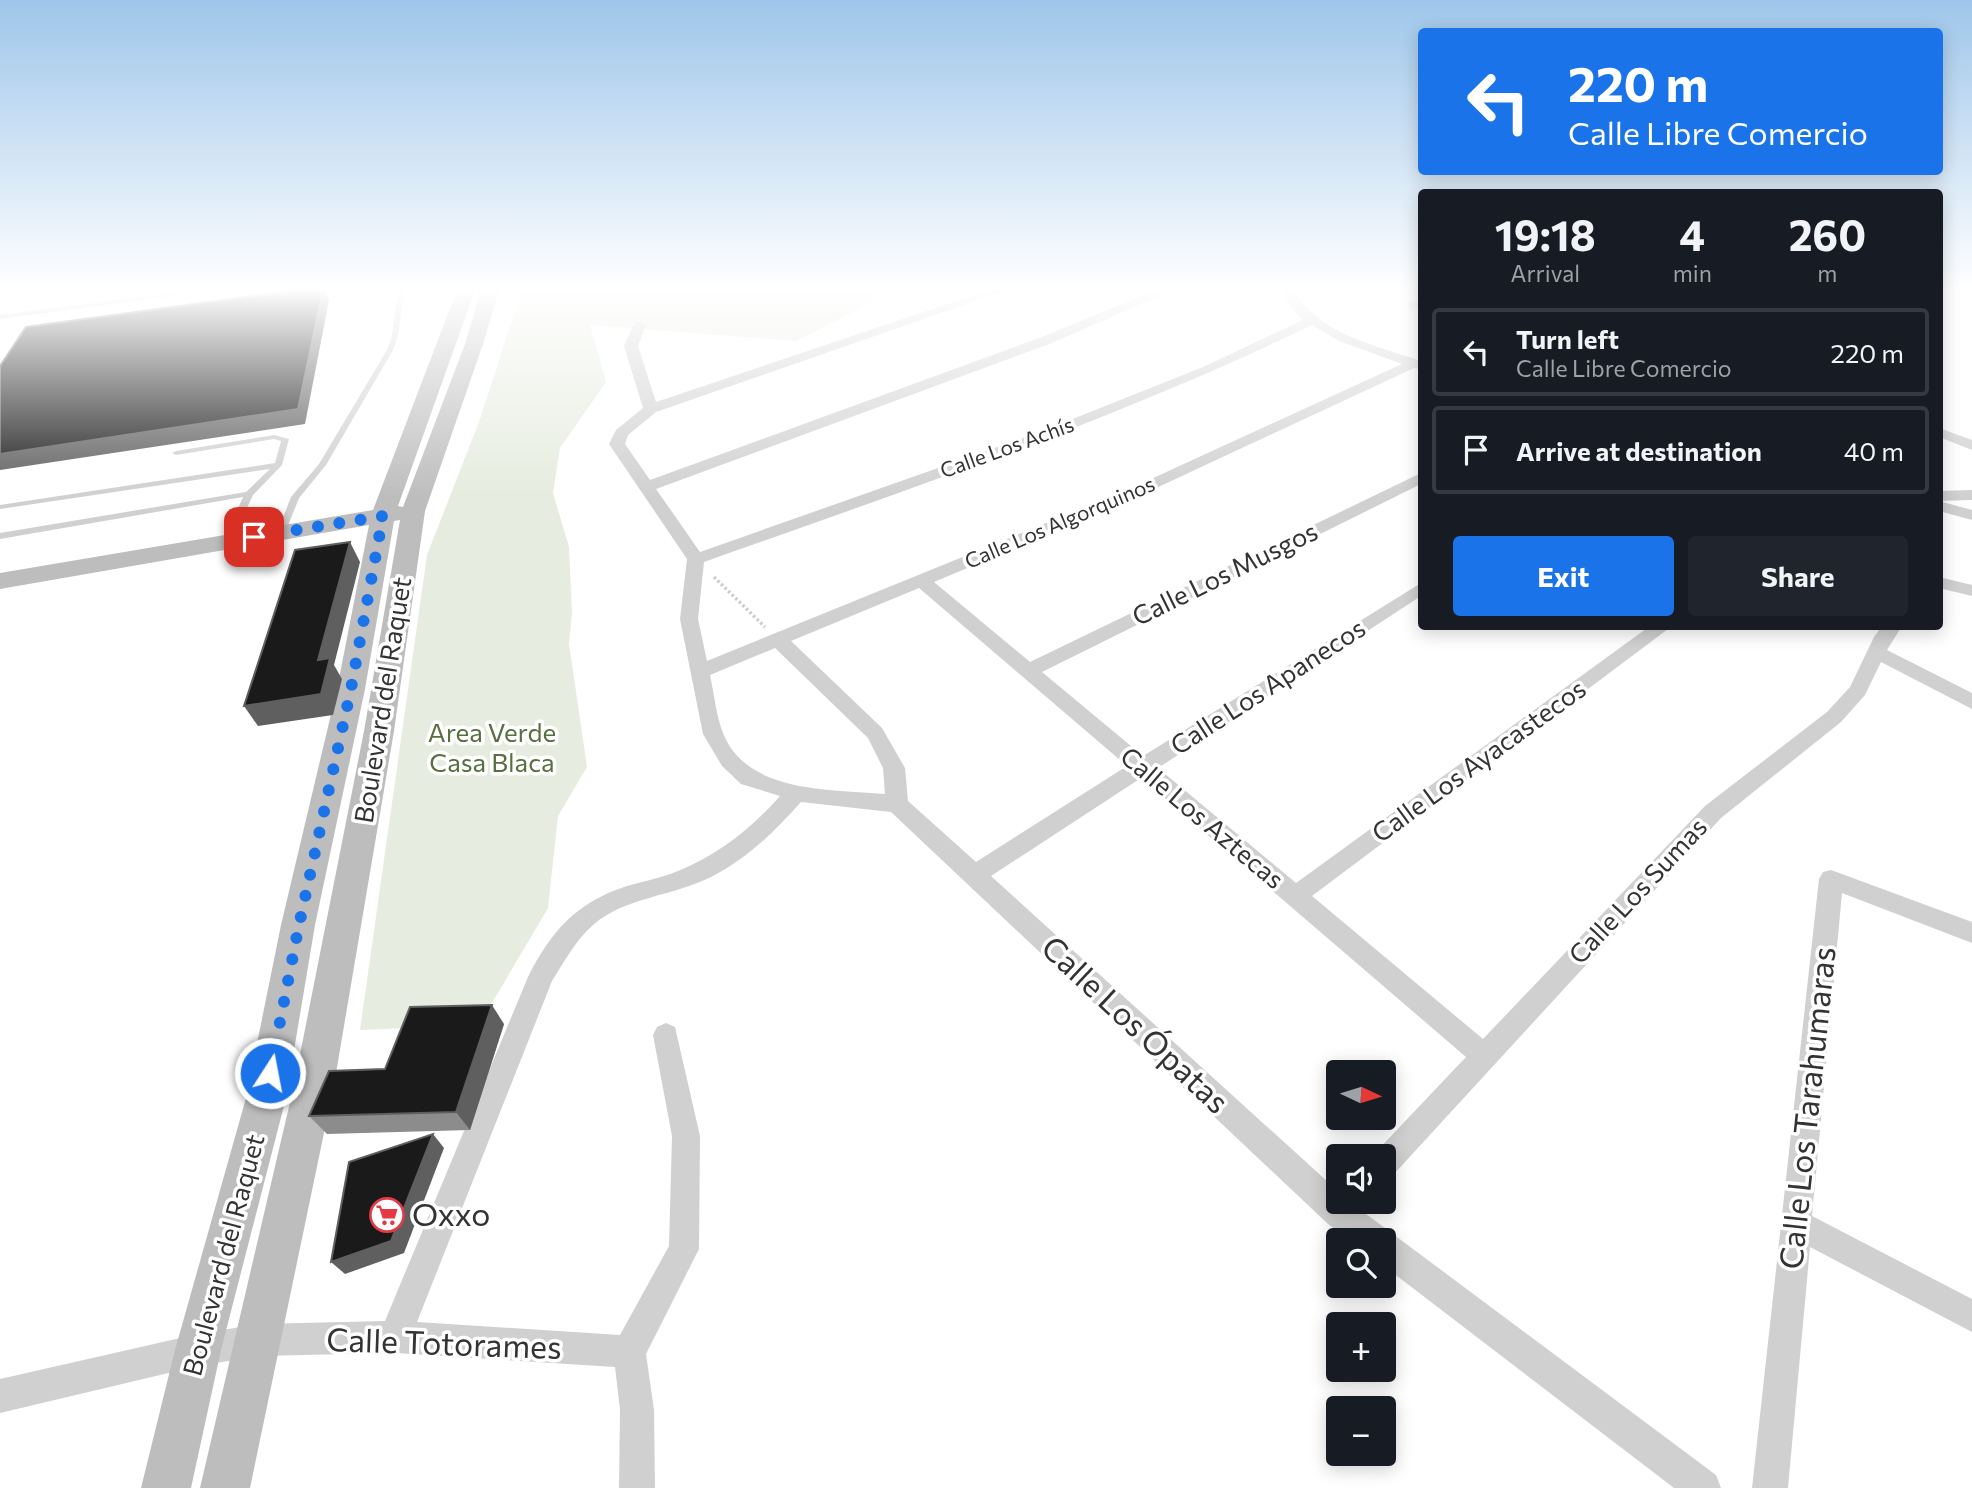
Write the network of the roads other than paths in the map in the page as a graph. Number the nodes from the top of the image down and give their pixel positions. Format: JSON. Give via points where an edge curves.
{"nodes":[{"id":1,"x":384,"y":359,"type":"edge"},
{"id":2,"x":442,"y":359,"type":"edge"},
{"id":3,"x":467,"y":359,"type":"edge"},
{"id":4,"x":635,"y":359,"type":"edge"},
{"id":5,"x":797,"y":359,"type":"edge"},
{"id":6,"x":994,"y":359,"type":"edge"},
{"id":7,"x":1230,"y":359,"type":"edge"},
{"id":8,"x":1418,"y":364,"type":"edge"},
{"id":9,"x":651,"y":409,"type":"junction"},
{"id":10,"x":1943,"y":434,"type":"edge"},
{"id":11,"x":1972,"y":445,"type":"edge"},
{"id":12,"x":176,"y":453,"type":"dead end"},
{"id":13,"x":278,"y":465,"type":"junction"},
{"id":14,"x":1418,"y":479,"type":"edge"},
{"id":15,"x":648,"y":486,"type":"junction"},
{"id":16,"x":249,"y":495,"type":"junction"},
{"id":17,"x":1972,"y":495,"type":"edge"},
{"id":18,"x":1943,"y":496,"type":"edge"},
{"id":19,"x":0,"y":507,"type":"edge"},
{"id":20,"x":1943,"y":507,"type":"edge"},
{"id":21,"x":398,"y":513,"type":"junction"},
{"id":22,"x":1972,"y":515,"type":"edge"},
{"id":23,"x":281,"y":533,"type":"junction"},
{"id":24,"x":0,"y":536,"type":"edge"},
{"id":25,"x":227,"y":542,"type":"junction"},
{"id":26,"x":696,"y":559,"type":"junction"},
{"id":27,"x":0,"y":581,"type":"edge"},
{"id":28,"x":922,"y":581,"type":"junction"},
{"id":29,"x":1943,"y":586,"type":"edge"},
{"id":30,"x":1418,"y":590,"type":"edge"},
{"id":31,"x":1972,"y":591,"type":"edge"},
{"id":32,"x":1658,"y":630,"type":"edge"},
{"id":33,"x":1890,"y":630,"type":"edge"},
{"id":34,"x":777,"y":639,"type":"junction"},
{"id":35,"x":1876,"y":652,"type":"junction"},
{"id":36,"x":701,"y":671,"type":"junction"},
{"id":37,"x":1028,"y":671,"type":"junction"},
{"id":38,"x":1972,"y":702,"type":"edge"},
{"id":39,"x":1144,"y":769,"type":"junction"},
{"id":40,"x":796,"y":793,"type":"junction"},
{"id":41,"x":897,"y":804,"type":"junction"},
{"id":42,"x":973,"y":876,"type":"junction"},
{"id":43,"x":1295,"y":895,"type":"junction"},
{"id":44,"x":1972,"y":933,"type":"edge"},
{"id":45,"x":666,"y":1035,"type":"dead end"},
{"id":46,"x":1483,"y":1055,"type":"junction"},
{"id":47,"x":314,"y":1085,"type":"junction"},
{"id":48,"x":266,"y":1098,"type":"junction"},
{"id":49,"x":1396,"y":1151,"type":"edge"},
{"id":50,"x":1326,"y":1192,"type":"edge"},
{"id":51,"x":1350,"y":1214,"type":"edge"},
{"id":52,"x":1797,"y":1224,"type":"junction"},
{"id":53,"x":1363,"y":1228,"type":"edge"},
{"id":54,"x":1396,"y":1256,"type":"edge"},
{"id":55,"x":1972,"y":1316,"type":"edge"},
{"id":56,"x":395,"y":1337,"type":"junction"},
{"id":57,"x":259,"y":1340,"type":"junction"},
{"id":58,"x":198,"y":1350,"type":"junction"},
{"id":59,"x":629,"y":1352,"type":"junction"},
{"id":60,"x":0,"y":1396,"type":"edge"},
{"id":61,"x":166,"y":1488,"type":"edge"},
{"id":62,"x":225,"y":1488,"type":"edge"},
{"id":63,"x":637,"y":1488,"type":"edge"},
{"id":64,"x":1703,"y":1488,"type":"edge"},
{"id":65,"x":1770,"y":1488,"type":"edge"}],
"edges":[{"from":1,"to":23,"type":"lane","via":[[322,465],[295,497]]},
{"from":2,"to":21,"type":"street","name":"Boulevard del Raquet"},
{"from":3,"to":21,"type":"street","name":"Boulevard del Raquet"},
{"from":4,"to":9,"type":"street"},
{"from":5,"to":9,"type":"street"},
{"from":6,"to":15,"type":"street"},
{"from":7,"to":26,"type":"street","name":"Calle Los Achís","via":[[1045,435]]},
{"from":8,"to":28,"type":"street","name":"Calle Los Algorquinos","via":[[1133,493]]},
{"from":9,"to":15,"type":"street","via":[[621,433],[617,444]]},
{"from":10,"to":11,"type":"street"},
{"from":12,"to":13,"type":"lane","via":[[283,437]]},
{"from":13,"to":16,"type":"lane"},
{"from":13,"to":19,"type":"lane"},
{"from":14,"to":37,"type":"street","name":"Calle Los Musgos"},
{"from":15,"to":26,"type":"street"},
{"from":16,"to":24,"type":"lane"},
{"from":16,"to":25,"type":"lane"},
{"from":17,"to":18,"type":"street"},
{"from":20,"to":22,"type":"street"},
{"from":21,"to":23,"type":"street"},
{"from":21,"to":47,"type":"street","name":"Boulevard del Raquet","via":[[379,731]]},
{"from":21,"to":48,"type":"street","name":"Boulevard del Raquet","via":[[351,689]]},
{"from":23,"to":25,"type":"street"},
{"from":25,"to":27,"type":"street"},
{"from":26,"to":36,"type":"street","via":[[689,619]]},
{"from":28,"to":34,"type":"street","name":"Calle Los Algorquinos"},
{"from":28,"to":37,"type":"street","name":"Calle Los Aztecas"},
{"from":29,"to":31,"type":"street"},
{"from":30,"to":39,"type":"street","name":"Calle Los Apanecos"},
{"from":32,"to":43,"type":"street","name":"Calle Los Ayacastecos"},
{"from":33,"to":35,"type":"street","name":"Calle Los Sumas"},
{"from":34,"to":36,"type":"street","name":"Calle Los Algorquinos"},
{"from":34,"to":41,"type":"street","via":[[875,733],[894,768]]},
{"from":35,"to":38,"type":"street"},
{"from":35,"to":46,"type":"street","name":"Calle Los Sumas","via":[[1858,690],[1834,717],[1713,812]]},
{"from":36,"to":40,"type":"street","via":[[713,734],[730,761],[749,778]]},
{"from":37,"to":39,"type":"street","name":"Calle Los Aztecas"},
{"from":39,"to":42,"type":"street","name":"Calle Los Apanecos"},
{"from":39,"to":43,"type":"street","name":"Calle Los Aztecas"},
{"from":40,"to":41,"type":"street"},
{"from":40,"to":56,"type":"street","via":[[749,841],[718,863],[594,910],[567,935],[541,977]]},
{"from":41,"to":42,"type":"street","name":"Calle Los Ópatas"},
{"from":42,"to":50,"type":"street","name":"Calle Los Ópatas"},
{"from":43,"to":46,"type":"street","name":"Calle Los Aztecas"},
{"from":44,"to":52,"type":"street","name":"Calle Los Tarahumaras","via":[[1831,879]]},
{"from":45,"to":59,"type":"street","via":[[686,1136],[684,1249]]},
{"from":46,"to":49,"type":"street","name":"Calle Los Sumas"},
{"from":47,"to":48,"type":"street"},
{"from":47,"to":57,"type":"street","name":"Boulevard del Raquet"},
{"from":48,"to":58,"type":"street","name":"Boulevard del Raquet"},
{"from":51,"to":53,"type":"street","name":"Calle Los Ópatas"},
{"from":52,"to":55,"type":"street"},
{"from":52,"to":65,"type":"street","name":"Calle Los Tarahumaras"},
{"from":54,"to":64,"type":"street"},
{"from":56,"to":57,"type":"street","name":"Calle Totorames"},
{"from":56,"to":59,"type":"street","name":"Calle Totorames"},
{"from":57,"to":58,"type":"street","name":"Calle Totorames"},
{"from":57,"to":62,"type":"street","name":"Boulevard del Raquet"},
{"from":58,"to":60,"type":"street","name":"Calle Totorames"},
{"from":58,"to":61,"type":"street","name":"Boulevard del Raquet"},
{"from":59,"to":63,"type":"street","via":[[637,1410]]}]}
